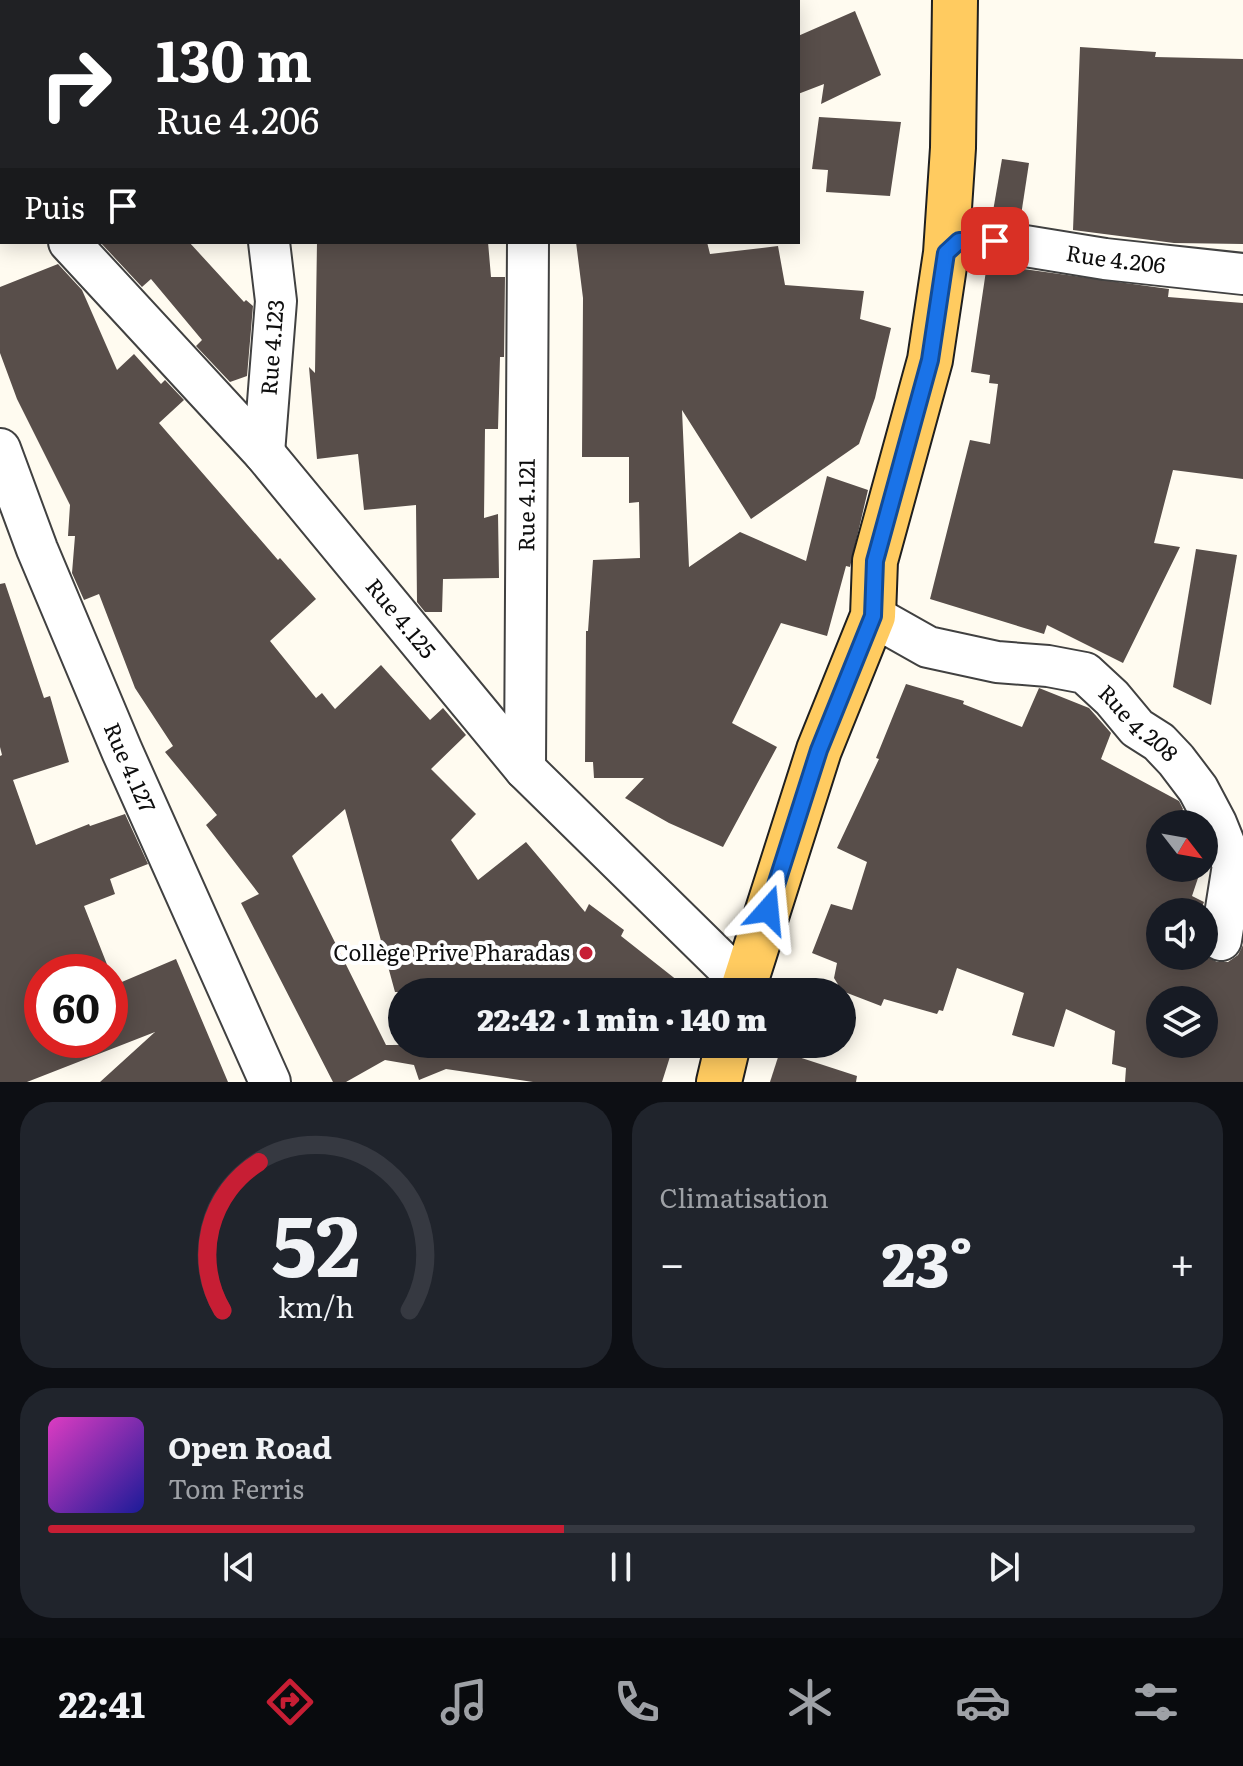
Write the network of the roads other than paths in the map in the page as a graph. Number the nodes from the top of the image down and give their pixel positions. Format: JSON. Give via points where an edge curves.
{"nodes":[{"id":1,"x":955,"y":0,"type":"edge"},
{"id":2,"x":71,"y":244,"type":"edge"},
{"id":3,"x":269,"y":244,"type":"edge"},
{"id":4,"x":528,"y":244,"type":"edge"},
{"id":5,"x":946,"y":253,"type":"junction"},
{"id":6,"x":1243,"y":274,"type":"edge"},
{"id":7,"x":0,"y":449,"type":"edge"},
{"id":8,"x":264,"y":453,"type":"junction"},
{"id":9,"x":873,"y":616,"type":"junction"},
{"id":10,"x":525,"y":769,"type":"junction"},
{"id":11,"x":1221,"y":940,"type":"dead end"},
{"id":12,"x":733,"y":978,"type":"edge"},
{"id":13,"x":746,"y":978,"type":"edge"},
{"id":14,"x":725,"y":1058,"type":"edge"},
{"id":15,"x":270,"y":1082,"type":"edge"},
{"id":16,"x":719,"y":1082,"type":"edge"}],
"edges":[{"from":1,"to":5,"type":"main road"},
{"from":2,"to":8,"type":"street","name":"Rue 4.125"},
{"from":3,"to":8,"type":"street","name":"Rue 4.123","via":[[276,301]]},
{"from":4,"to":10,"type":"street","name":"Rue 4.121"},
{"from":5,"to":6,"type":"street","name":"Rue 4.206","via":[[959,241],[995,241]]},
{"from":5,"to":9,"type":"main road","via":[[930,360],[875,561]]},
{"from":7,"to":15,"type":"street","name":"Rue 4.127","via":[[122,751]]},
{"from":8,"to":10,"type":"street","name":"Rue 4.125"},
{"from":9,"to":11,"type":"street","name":"Rue 4.208","via":[[928,647],[1085,673],[1112,698],[1137,728],[1176,760],[1216,823],[1233,865]]},
{"from":9,"to":13,"type":"main road","via":[[819,750]]},
{"from":10,"to":12,"type":"street","name":"Rue 4.125"},
{"from":14,"to":16,"type":"main road"}]}
